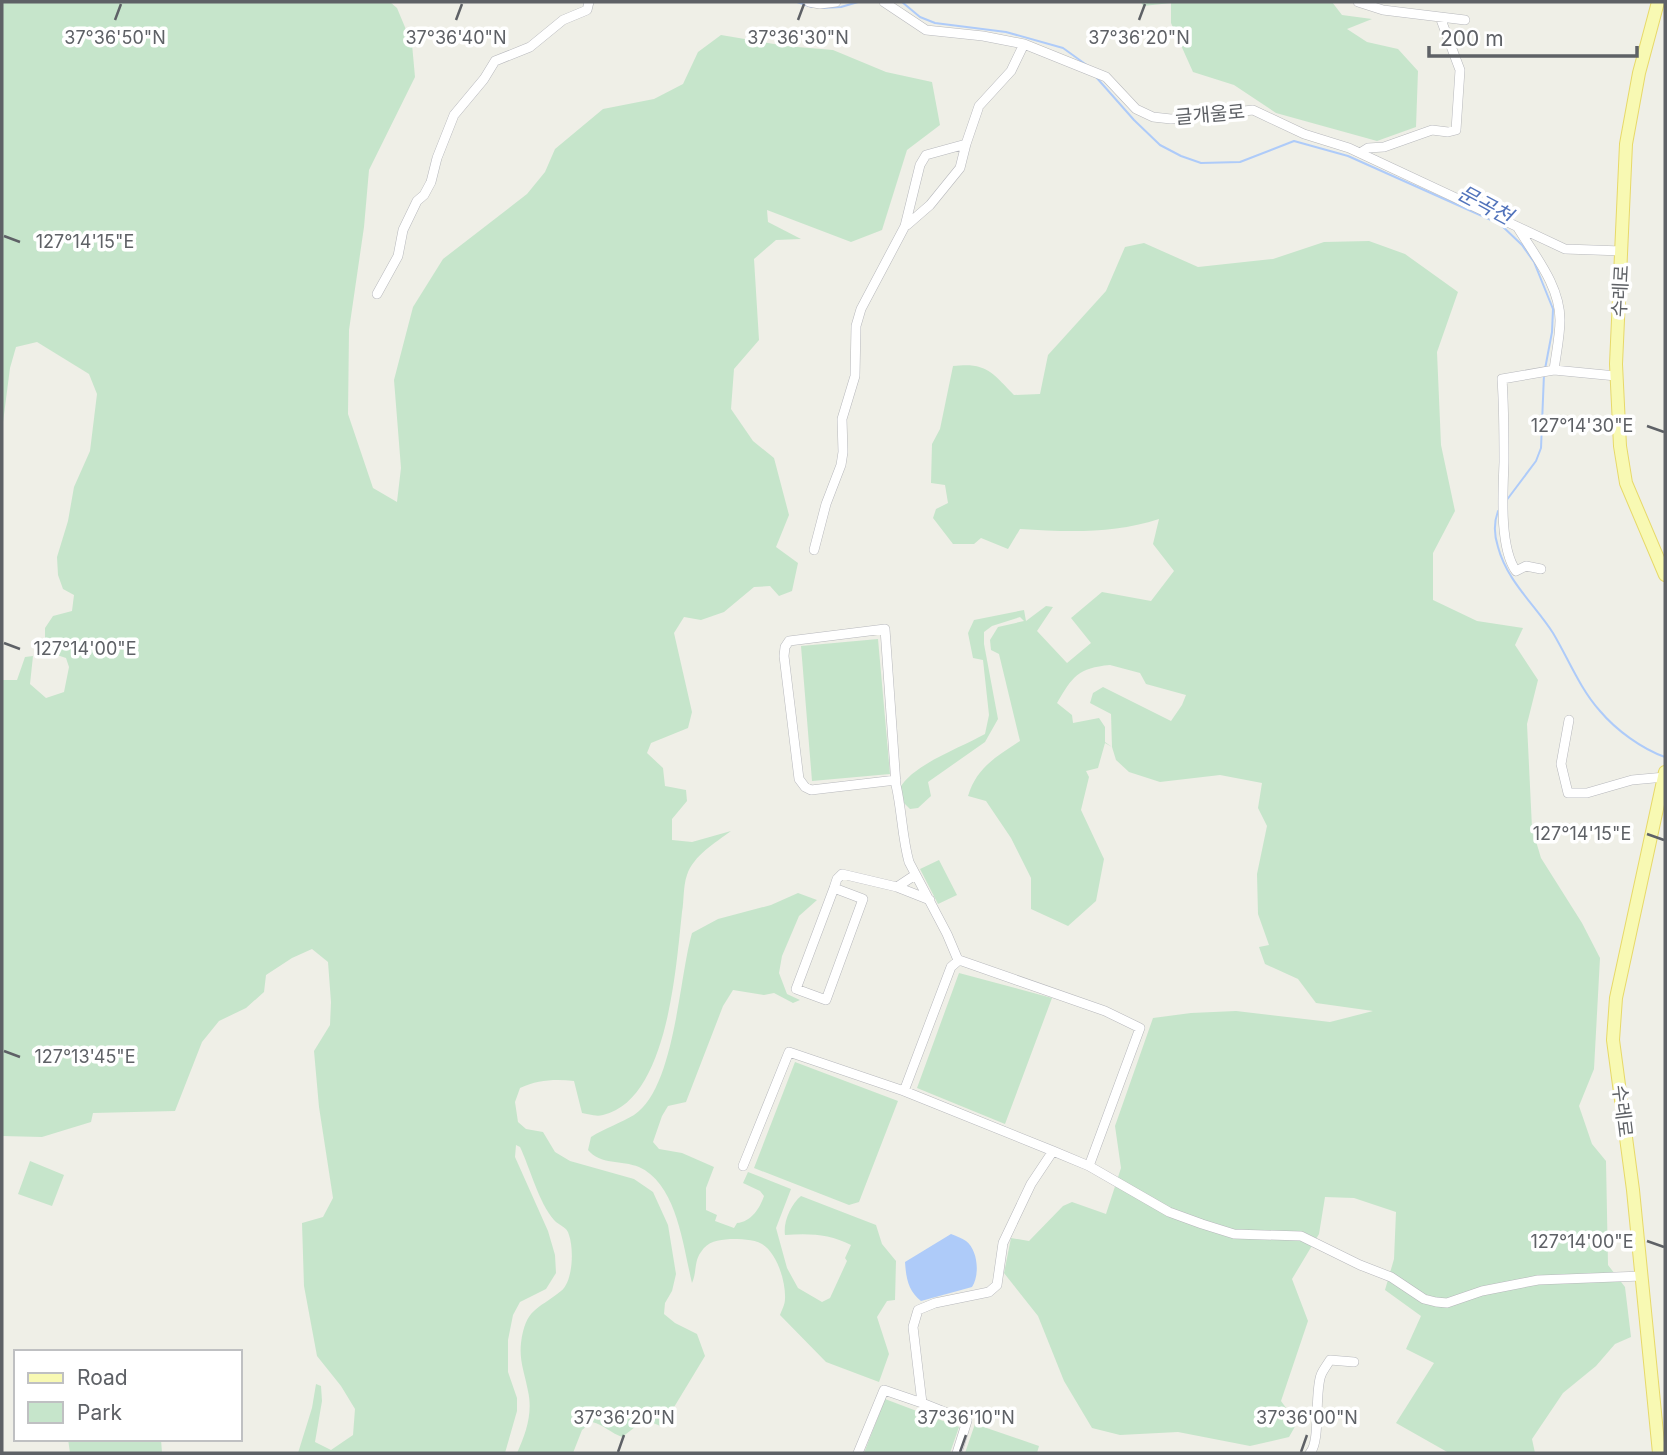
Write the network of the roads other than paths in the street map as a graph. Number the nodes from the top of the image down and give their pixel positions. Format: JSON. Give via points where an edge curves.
{"nodes":[{"id":1,"x":589,"y":2,"type":"edge"},
{"id":2,"x":809,"y":2,"type":"edge"},
{"id":3,"x":836,"y":2,"type":"edge"},
{"id":4,"x":884,"y":2,"type":"edge"},
{"id":5,"x":1358,"y":2,"type":"edge"},
{"id":6,"x":1658,"y":2,"type":"edge"},
{"id":7,"x":1440,"y":17,"type":"junction"},
{"id":8,"x":1465,"y":20,"type":"dead end"},
{"id":9,"x":1024,"y":44,"type":"junction"},
{"id":10,"x":966,"y":144,"type":"junction"},
{"id":11,"x":1360,"y":153,"type":"junction"},
{"id":12,"x":905,"y":226,"type":"junction"},
{"id":13,"x":1517,"y":227,"type":"junction"},
{"id":14,"x":1622,"y":251,"type":"junction"},
{"id":15,"x":377,"y":294,"type":"dead end"},
{"id":16,"x":1552,"y":370,"type":"junction"},
{"id":17,"x":1616,"y":376,"type":"junction"},
{"id":18,"x":814,"y":550,"type":"dead end"},
{"id":19,"x":1541,"y":569,"type":"dead end"},
{"id":20,"x":1665,"y":575,"type":"edge"},
{"id":21,"x":1569,"y":720,"type":"dead end"},
{"id":22,"x":1665,"y":775,"type":"edge"},
{"id":23,"x":896,"y":780,"type":"junction"},
{"id":24,"x":915,"y":875,"type":"junction"},
{"id":25,"x":897,"y":887,"type":"junction"},
{"id":26,"x":834,"y":888,"type":"junction"},
{"id":27,"x":930,"y":899,"type":"junction"},
{"id":28,"x":958,"y":960,"type":"junction"},
{"id":29,"x":904,"y":1091,"type":"junction"},
{"id":30,"x":1053,"y":1151,"type":"junction"},
{"id":31,"x":743,"y":1166,"type":"dead end"},
{"id":32,"x":1088,"y":1166,"type":"junction"},
{"id":33,"x":1642,"y":1276,"type":"junction"},
{"id":34,"x":1354,"y":1362,"type":"dead end"},
{"id":35,"x":922,"y":1403,"type":"junction"},
{"id":36,"x":1661,"y":1445,"type":"edge"},
{"id":37,"x":858,"y":1453,"type":"edge"},
{"id":38,"x":957,"y":1453,"type":"edge"},
{"id":39,"x":1310,"y":1453,"type":"edge"}],
"edges":[{"from":1,"to":15,"type":"street","via":[[587,10],[563,20],[530,47],[495,61],[454,115],[431,182],[403,230],[398,256]]},
{"from":2,"to":3,"type":"street"},
{"from":4,"to":9,"type":"street","name":"글개울로","via":[[926,30]]},
{"from":5,"to":7,"type":"street"},
{"from":6,"to":14,"type":"main road","name":"수레로","via":[[1626,144]]},
{"from":7,"to":8,"type":"street"},
{"from":7,"to":11,"type":"street","via":[[1460,70],[1456,130],[1432,130]]},
{"from":9,"to":10,"type":"street","via":[[1011,71],[979,106]]},
{"from":9,"to":11,"type":"street","name":"글개울로","via":[[1105,76],[1136,109],[1153,117],[1253,110]]},
{"from":10,"to":12,"type":"street","via":[[960,168],[930,205]]},
{"from":10,"to":12,"type":"street","via":[[926,155]]},
{"from":11,"to":13,"type":"street","name":"글개울로"},
{"from":12,"to":18,"type":"street","via":[[856,326],[855,376],[842,419],[841,465]]},
{"from":13,"to":14,"type":"street","name":"글개울로","via":[[1565,249]]},
{"from":13,"to":16,"type":"street","via":[[1544,269],[1558,305]]},
{"from":14,"to":17,"type":"main road","name":"수레로"},
{"from":16,"to":17,"type":"street"},
{"from":16,"to":19,"type":"street","via":[[1502,379],[1504,538],[1516,571],[1526,566]]},
{"from":17,"to":20,"type":"main road","name":"수레로","via":[[1626,483]]},
{"from":21,"to":22,"type":"street","via":[[1561,764],[1568,793]]},
{"from":22,"to":33,"type":"main road","name":"수레로","via":[[1613,1023]]},
{"from":23,"to":23,"type":"street","via":[[885,628],[789,641],[784,656],[799,779],[805,787]]},
{"from":23,"to":24,"type":"street","via":[[905,850]]},
{"from":24,"to":25,"type":"street"},
{"from":24,"to":27,"type":"street"},
{"from":25,"to":26,"type":"street","via":[[842,874]]},
{"from":25,"to":27,"type":"street"},
{"from":26,"to":26,"type":"street","via":[[796,989],[825,1000],[863,899]]},
{"from":27,"to":28,"type":"street"},
{"from":28,"to":29,"type":"street","via":[[951,967]]},
{"from":28,"to":32,"type":"street","via":[[1139,1028]]},
{"from":29,"to":30,"type":"street"},
{"from":29,"to":31,"type":"street","via":[[789,1052]]},
{"from":30,"to":32,"type":"street"},
{"from":30,"to":35,"type":"street","via":[[1003,1242],[997,1285],[989,1292],[918,1310],[914,1327]]},
{"from":32,"to":33,"type":"street","via":[[1169,1212],[1234,1234],[1301,1236],[1436,1302],[1538,1280]]},
{"from":33,"to":36,"type":"main road","name":"수레로"},
{"from":34,"to":39,"type":"street","via":[[1330,1360],[1321,1375],[1316,1439]]},
{"from":35,"to":37,"type":"street","via":[[884,1390]]},
{"from":35,"to":38,"type":"street","via":[[967,1421]]}]}
